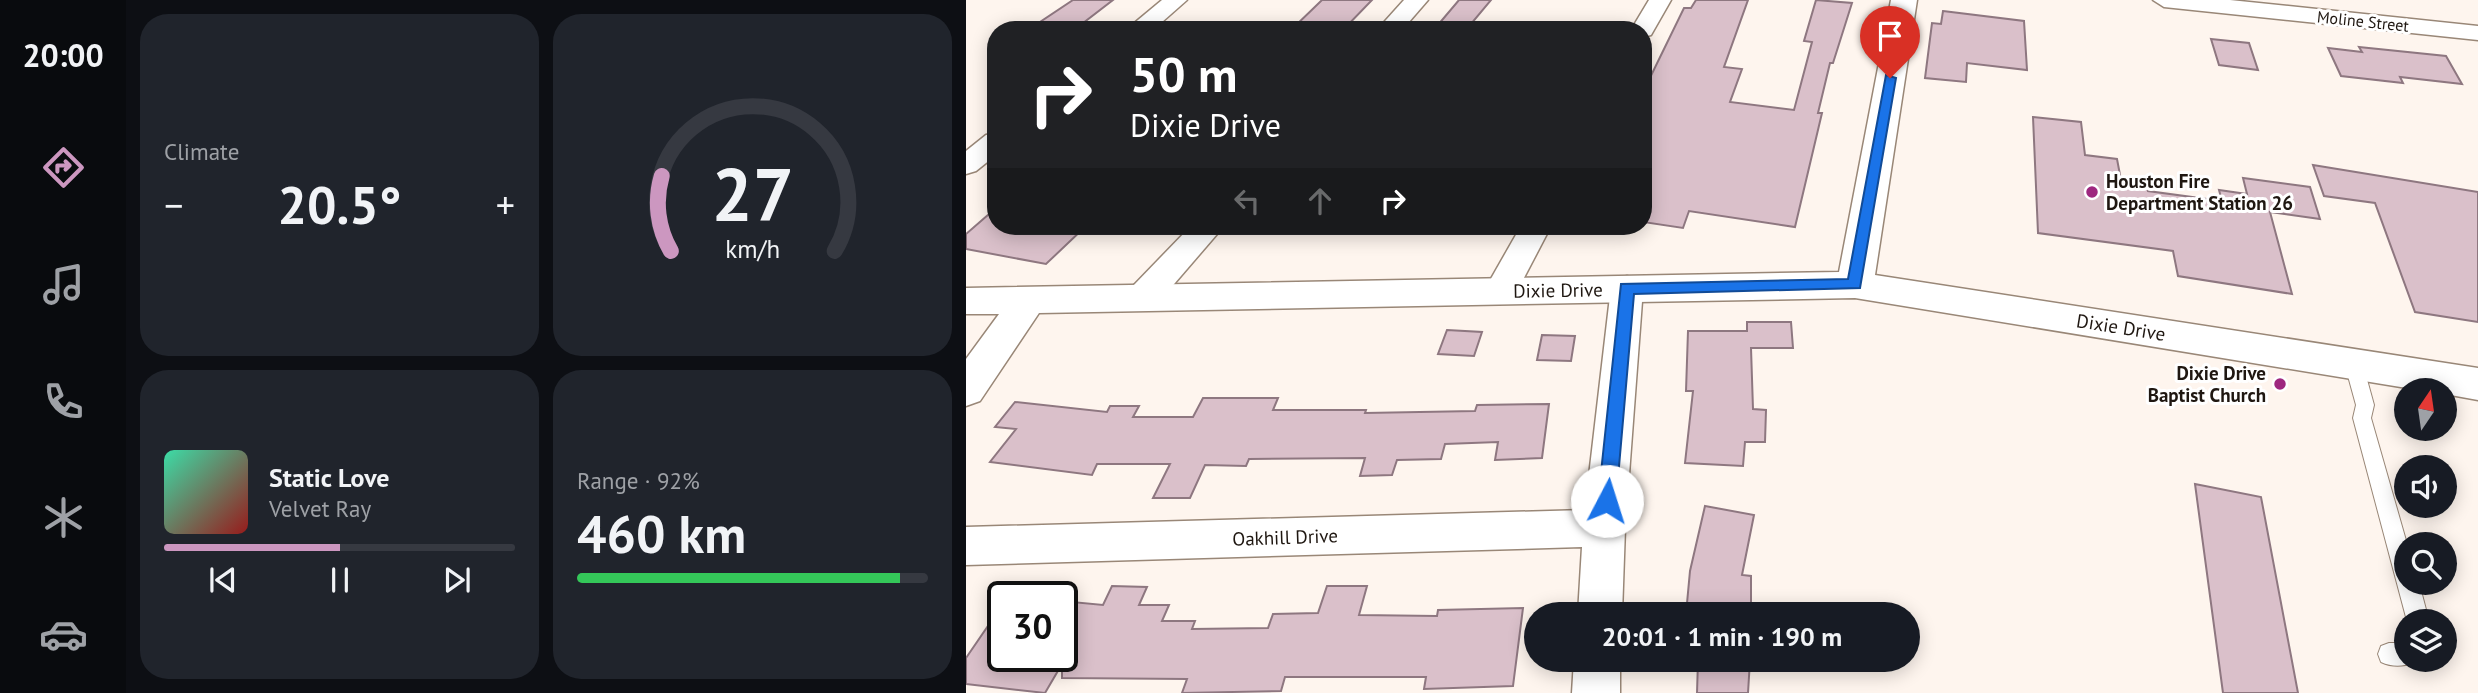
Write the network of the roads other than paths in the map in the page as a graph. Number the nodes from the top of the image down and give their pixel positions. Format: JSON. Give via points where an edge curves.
{"nodes":[{"id":1,"x":1176,"y":0,"type":"edge"},
{"id":2,"x":1417,"y":0,"type":"edge"},
{"id":3,"x":1660,"y":0,"type":"edge"},
{"id":4,"x":1903,"y":0,"type":"edge"},
{"id":5,"x":2164,"y":0,"type":"edge"},
{"id":6,"x":1149,"y":21,"type":"edge"},
{"id":7,"x":1398,"y":21,"type":"edge"},
{"id":8,"x":1648,"y":21,"type":"edge"},
{"id":9,"x":2478,"y":33,"type":"edge"},
{"id":10,"x":987,"y":148,"type":"edge"},
{"id":11,"x":966,"y":165,"type":"edge"},
{"id":12,"x":1201,"y":235,"type":"edge"},
{"id":13,"x":1531,"y":235,"type":"edge"},
{"id":14,"x":1855,"y":285,"type":"junction"},
{"id":15,"x":1627,"y":288,"type":"junction"},
{"id":16,"x":1501,"y":291,"type":"junction"},
{"id":17,"x":1144,"y":296,"type":"junction"},
{"id":18,"x":966,"y":301,"type":"edge"},
{"id":19,"x":1028,"y":301,"type":"junction"},
{"id":20,"x":2354,"y":365,"type":"junction"},
{"id":21,"x":2478,"y":384,"type":"edge"},
{"id":22,"x":966,"y":390,"type":"edge"},
{"id":23,"x":1604,"y":528,"type":"junction"},
{"id":24,"x":2394,"y":533,"type":"edge"},
{"id":25,"x":966,"y":546,"type":"edge"},
{"id":26,"x":1601,"y":602,"type":"edge"},
{"id":27,"x":1596,"y":672,"type":"edge"},
{"id":28,"x":1595,"y":693,"type":"edge"}],
"edges":[{"from":1,"to":6,"type":"street"},
{"from":2,"to":7,"type":"street"},
{"from":3,"to":8,"type":"street"},
{"from":4,"to":14,"type":"street"},
{"from":5,"to":9,"type":"street","name":"Moline Street"},
{"from":10,"to":11,"type":"street"},
{"from":12,"to":17,"type":"street"},
{"from":13,"to":16,"type":"street"},
{"from":14,"to":15,"type":"street","name":"Dixie Drive"},
{"from":14,"to":20,"type":"street","name":"Dixie Drive"},
{"from":15,"to":16,"type":"street","name":"Dixie Drive"},
{"from":15,"to":23,"type":"street"},
{"from":16,"to":17,"type":"street","name":"Dixie Drive"},
{"from":17,"to":19,"type":"street","name":"Dixie Drive"},
{"from":18,"to":19,"type":"street","name":"Dixie Drive"},
{"from":19,"to":22,"type":"street"},
{"from":20,"to":21,"type":"street","name":"Dixie Drive"},
{"from":20,"to":24,"type":"lane","via":[[2365,405],[2362,418]]},
{"from":23,"to":25,"type":"street","name":"Oakhill Drive"},
{"from":23,"to":26,"type":"street"},
{"from":27,"to":28,"type":"street"}]}
